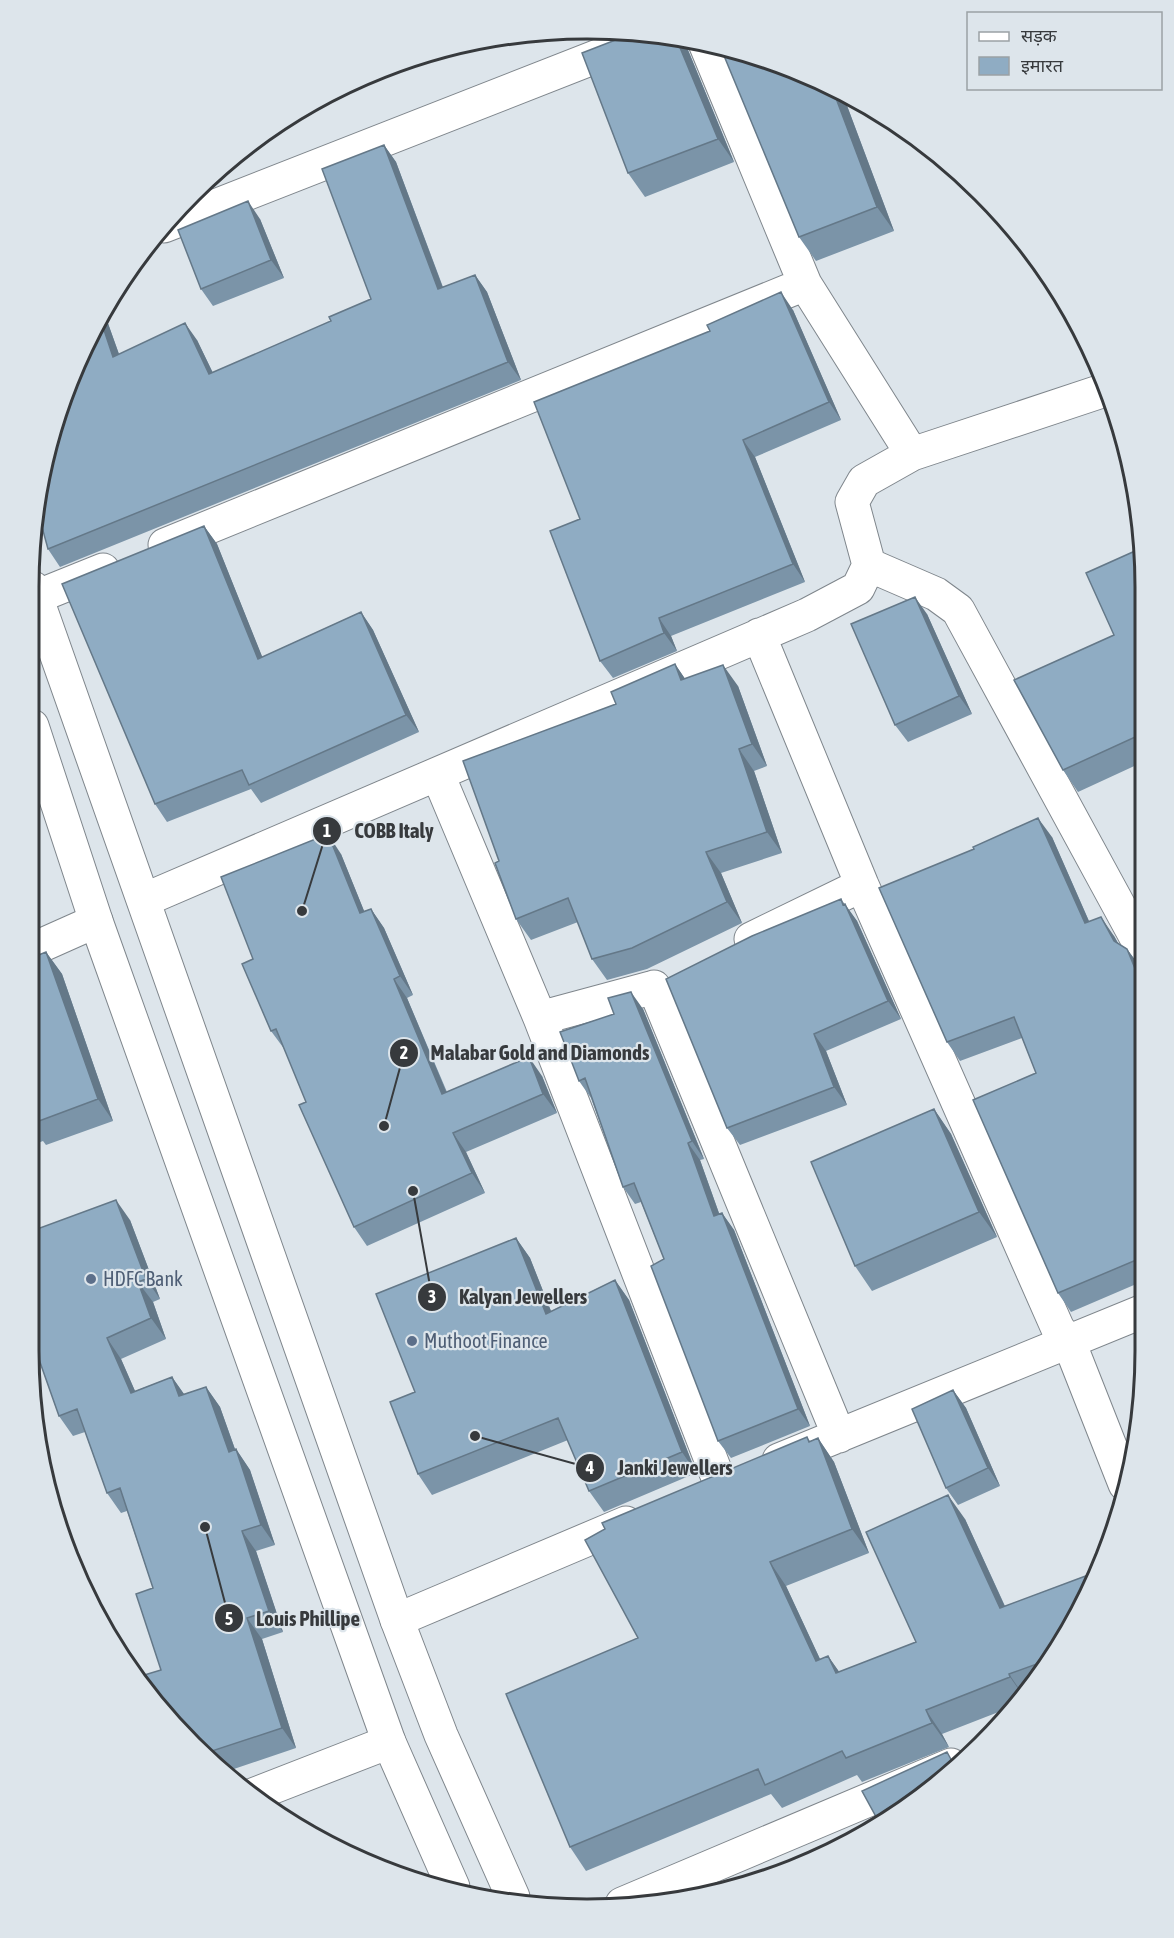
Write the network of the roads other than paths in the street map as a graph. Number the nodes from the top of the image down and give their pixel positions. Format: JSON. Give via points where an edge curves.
{"nodes":[{"id":1,"x":634,"y":41,"type":"edge"},
{"id":2,"x":709,"y":54,"type":"edge"},
{"id":3,"x":182,"y":219,"type":"edge"},
{"id":4,"x":805,"y":284,"type":"junction"},
{"id":5,"x":1099,"y":392,"type":"edge"},
{"id":6,"x":912,"y":454,"type":"junction"},
{"id":7,"x":869,"y":565,"type":"junction"},
{"id":8,"x":39,"y":591,"type":"edge"},
{"id":9,"x":39,"y":607,"type":"edge"},
{"id":10,"x":759,"y":635,"type":"junction"},
{"id":11,"x":39,"y":747,"type":"edge"},
{"id":12,"x":438,"y":775,"type":"junction"},
{"id":13,"x":862,"y":885,"type":"junction"},
{"id":14,"x":144,"y":900,"type":"junction"},
{"id":15,"x":96,"y":921,"type":"junction"},
{"id":16,"x":1135,"y":935,"type":"edge"},
{"id":17,"x":39,"y":946,"type":"edge"},
{"id":18,"x":727,"y":952,"type":"edge"},
{"id":19,"x":685,"y":972,"type":"edge"},
{"id":20,"x":654,"y":987,"type":"junction"},
{"id":21,"x":540,"y":1018,"type":"junction"},
{"id":22,"x":1135,"y":1314,"type":"edge"},
{"id":23,"x":1069,"y":1342,"type":"junction"},
{"id":24,"x":839,"y":1436,"type":"junction"},
{"id":25,"x":1121,"y":1473,"type":"edge"},
{"id":26,"x":720,"y":1483,"type":"junction"},
{"id":27,"x":688,"y":1497,"type":"edge"},
{"id":28,"x":656,"y":1511,"type":"edge"},
{"id":29,"x":397,"y":1620,"type":"junction"},
{"id":30,"x":388,"y":1742,"type":"junction"},
{"id":31,"x":940,"y":1769,"type":"edge"},
{"id":32,"x":261,"y":1792,"type":"edge"},
{"id":33,"x":450,"y":1881,"type":"edge"},
{"id":34,"x":511,"y":1893,"type":"edge"},
{"id":35,"x":641,"y":1896,"type":"edge"}],
"edges":[{"from":1,"to":3,"type":"street"},
{"from":2,"to":4,"type":"street"},
{"from":4,"to":6,"type":"street"},
{"from":4,"to":8,"type":"street"},
{"from":5,"to":6,"type":"street"},
{"from":6,"to":7,"type":"street","via":[[864,481],[852,502]]},
{"from":7,"to":10,"type":"street","via":[[858,588]]},
{"from":7,"to":16,"type":"street","via":[[936,594],[958,610]]},
{"from":9,"to":14,"type":"street"},
{"from":10,"to":12,"type":"street"},
{"from":10,"to":13,"type":"street"},
{"from":11,"to":15,"type":"street"},
{"from":12,"to":14,"type":"street"},
{"from":12,"to":21,"type":"street"},
{"from":13,"to":18,"type":"street"},
{"from":13,"to":23,"type":"street","via":[[1058,1329]]},
{"from":14,"to":29,"type":"street"},
{"from":15,"to":17,"type":"street"},
{"from":15,"to":30,"type":"street"},
{"from":19,"to":20,"type":"street"},
{"from":20,"to":21,"type":"street"},
{"from":20,"to":24,"type":"street"},
{"from":21,"to":26,"type":"street"},
{"from":22,"to":23,"type":"street"},
{"from":23,"to":24,"type":"street"},
{"from":23,"to":25,"type":"street"},
{"from":24,"to":26,"type":"street"},
{"from":26,"to":27,"type":"street"},
{"from":28,"to":29,"type":"street"},
{"from":29,"to":34,"type":"street","via":[[441,1735]]},
{"from":30,"to":32,"type":"street"},
{"from":30,"to":33,"type":"street"},
{"from":31,"to":35,"type":"street"}]}
